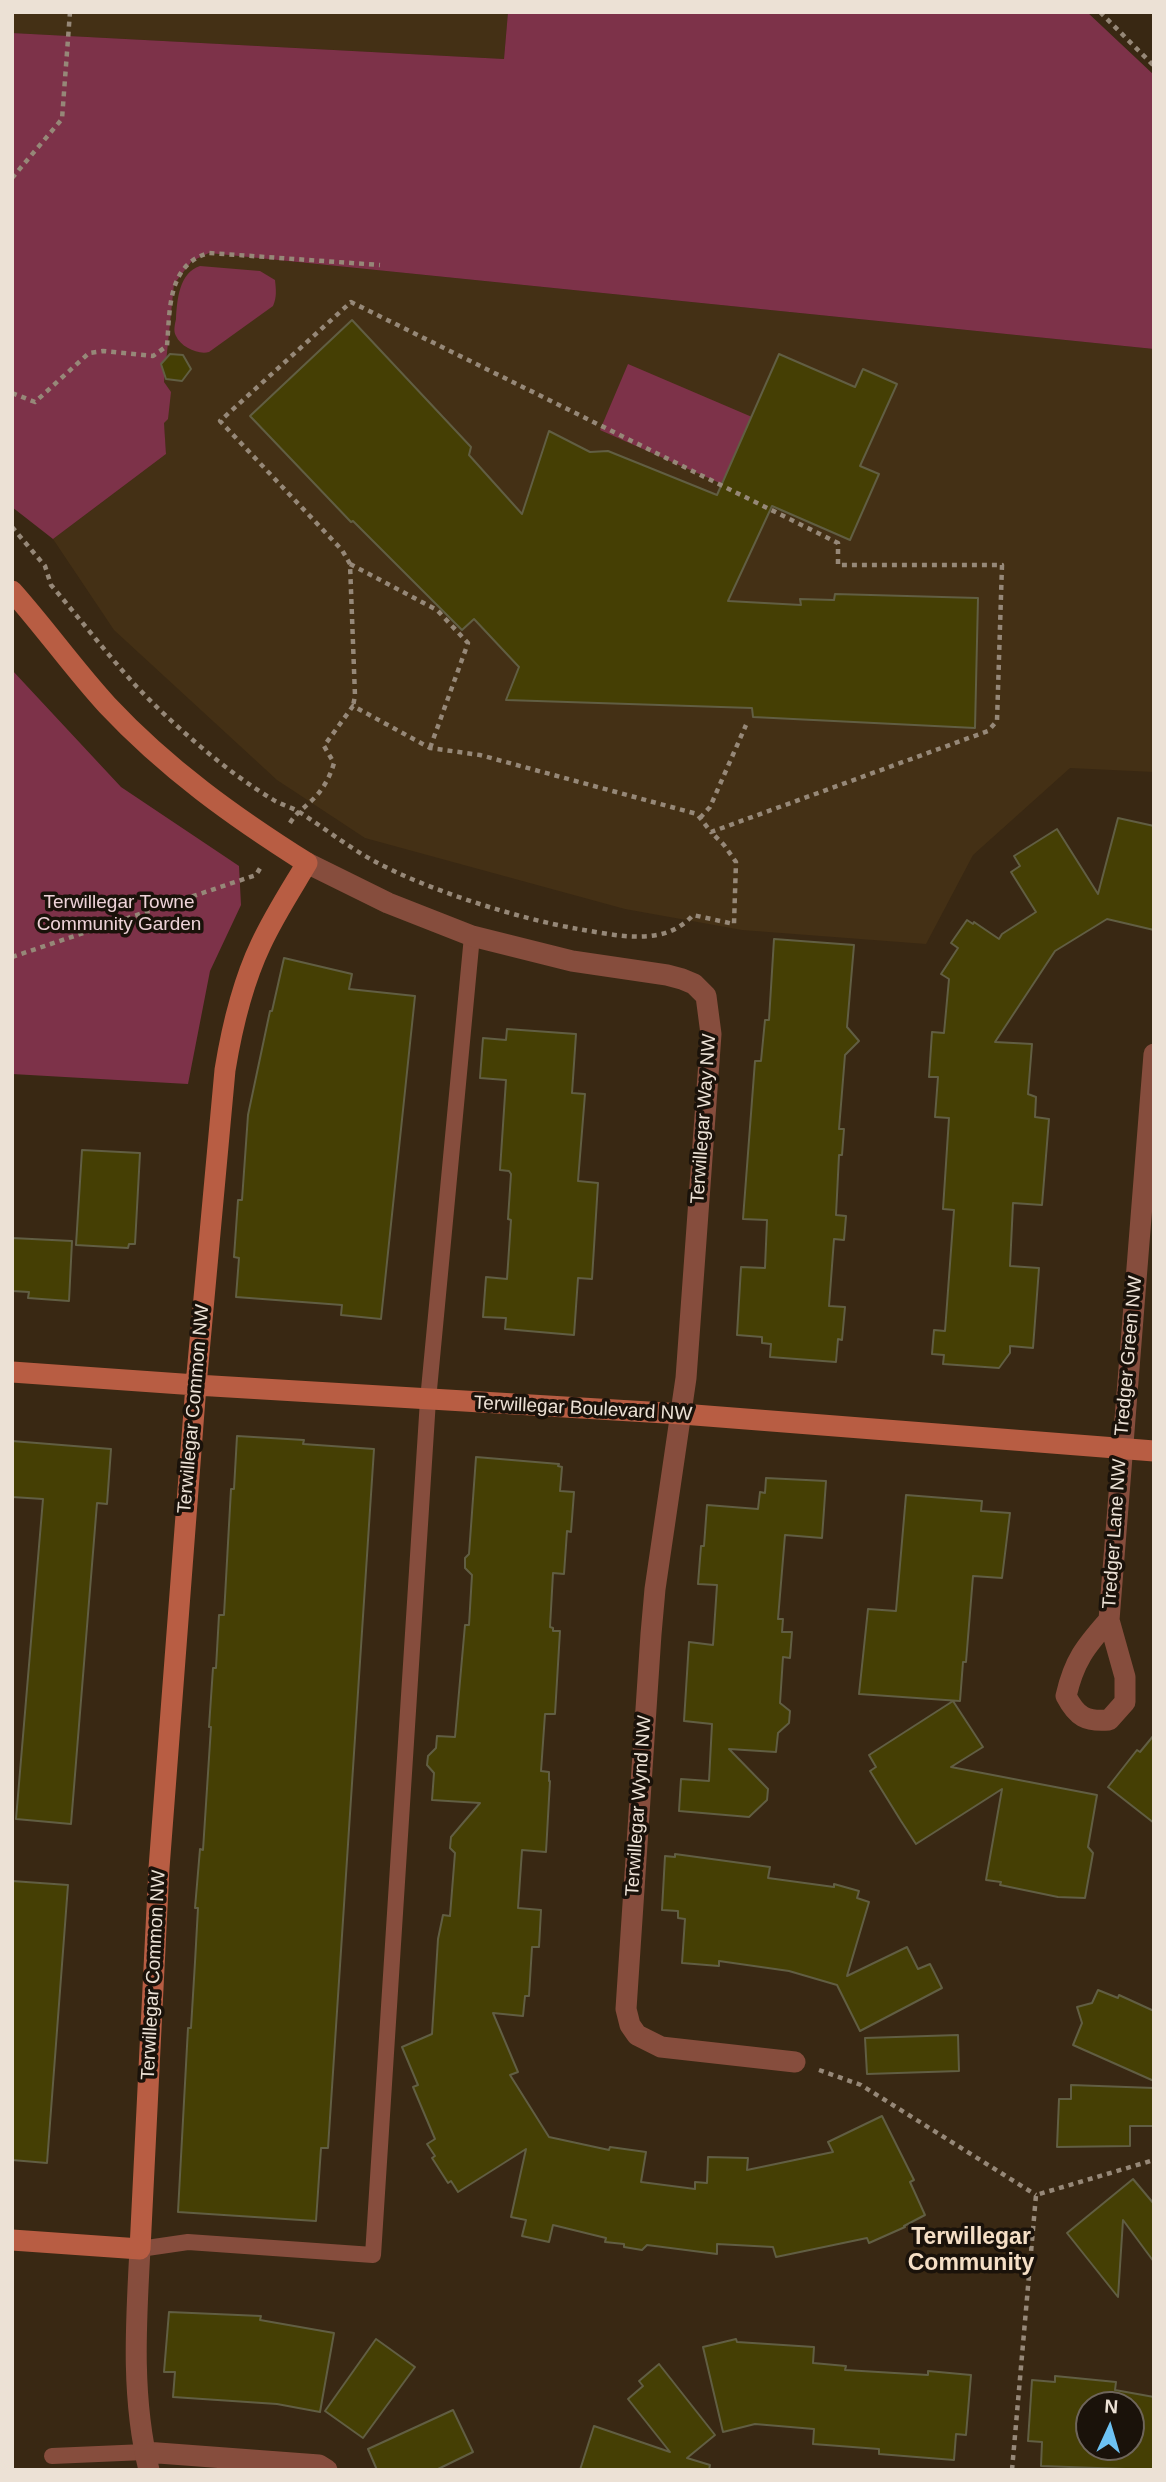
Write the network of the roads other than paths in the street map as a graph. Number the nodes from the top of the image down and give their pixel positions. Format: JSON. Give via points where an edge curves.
{"nodes":[{"id":1,"x":12,"y":590,"type":"edge"},
{"id":2,"x":307,"y":863,"type":"junction"},
{"id":3,"x":472,"y":936,"type":"junction"},
{"id":4,"x":1154,"y":1055,"type":"edge"},
{"id":5,"x":12,"y":1372,"type":"edge"},
{"id":6,"x":196,"y":1385,"type":"junction"},
{"id":7,"x":428,"y":1400,"type":"junction"},
{"id":8,"x":682,"y":1414,"type":"junction"},
{"id":9,"x":1121,"y":1448,"type":"junction"},
{"id":10,"x":1154,"y":1451,"type":"edge"},
{"id":11,"x":1109,"y":1620,"type":"dead end"},
{"id":12,"x":795,"y":2062,"type":"road end"},
{"id":13,"x":12,"y":2240,"type":"edge"},
{"id":14,"x":140,"y":2249,"type":"junction"},
{"id":15,"x":52,"y":2456,"type":"dead end"},
{"id":16,"x":147,"y":2461,"type":"edge"},
{"id":17,"x":327,"y":2470,"type":"edge"}],
"edges":[{"from":1,"to":2,"type":"street","via":[[130,728],[208,797]]},
{"from":2,"to":3,"type":"street","name":"Terwillegar Way NW","via":[[388,903]]},
{"from":2,"to":6,"type":"street","name":"Terwillegar Common NW","via":[[260,945],[231,1033]]},
{"from":3,"to":7,"type":"lane"},
{"from":3,"to":8,"type":"street","name":"Terwillegar Way NW","via":[[572,961],[667,975],[694,984],[706,996],[711,1034]]},
{"from":4,"to":9,"type":"street","name":"Tredger Green NW"},
{"from":5,"to":6,"type":"street","name":"Terwillegar Boulevard NW"},
{"from":6,"to":7,"type":"street","name":"Terwillegar Boulevard NW"},
{"from":6,"to":14,"type":"street","name":"Terwillegar Common NW","via":[[159,1868]]},
{"from":7,"to":8,"type":"street","name":"Terwillegar Boulevard NW"},
{"from":7,"to":14,"type":"lane","via":[[373,2255],[188,2242]]},
{"from":8,"to":9,"type":"street","name":"Terwillegar Boulevard NW"},
{"from":8,"to":12,"type":"street","name":"Terwillegar Wynd NW","via":[[653,1611],[626,2009],[637,2035],[661,2047]]},
{"from":9,"to":10,"type":"street","name":"Terwillegar Boulevard NW"},
{"from":9,"to":11,"type":"street","name":"Tredger Lane NW"},
{"from":13,"to":14,"type":"street"},
{"from":14,"to":16,"type":"street","via":[[136,2358]]},
{"from":15,"to":16,"type":"lane"},
{"from":16,"to":17,"type":"street","via":[[318,2465]]}]}
